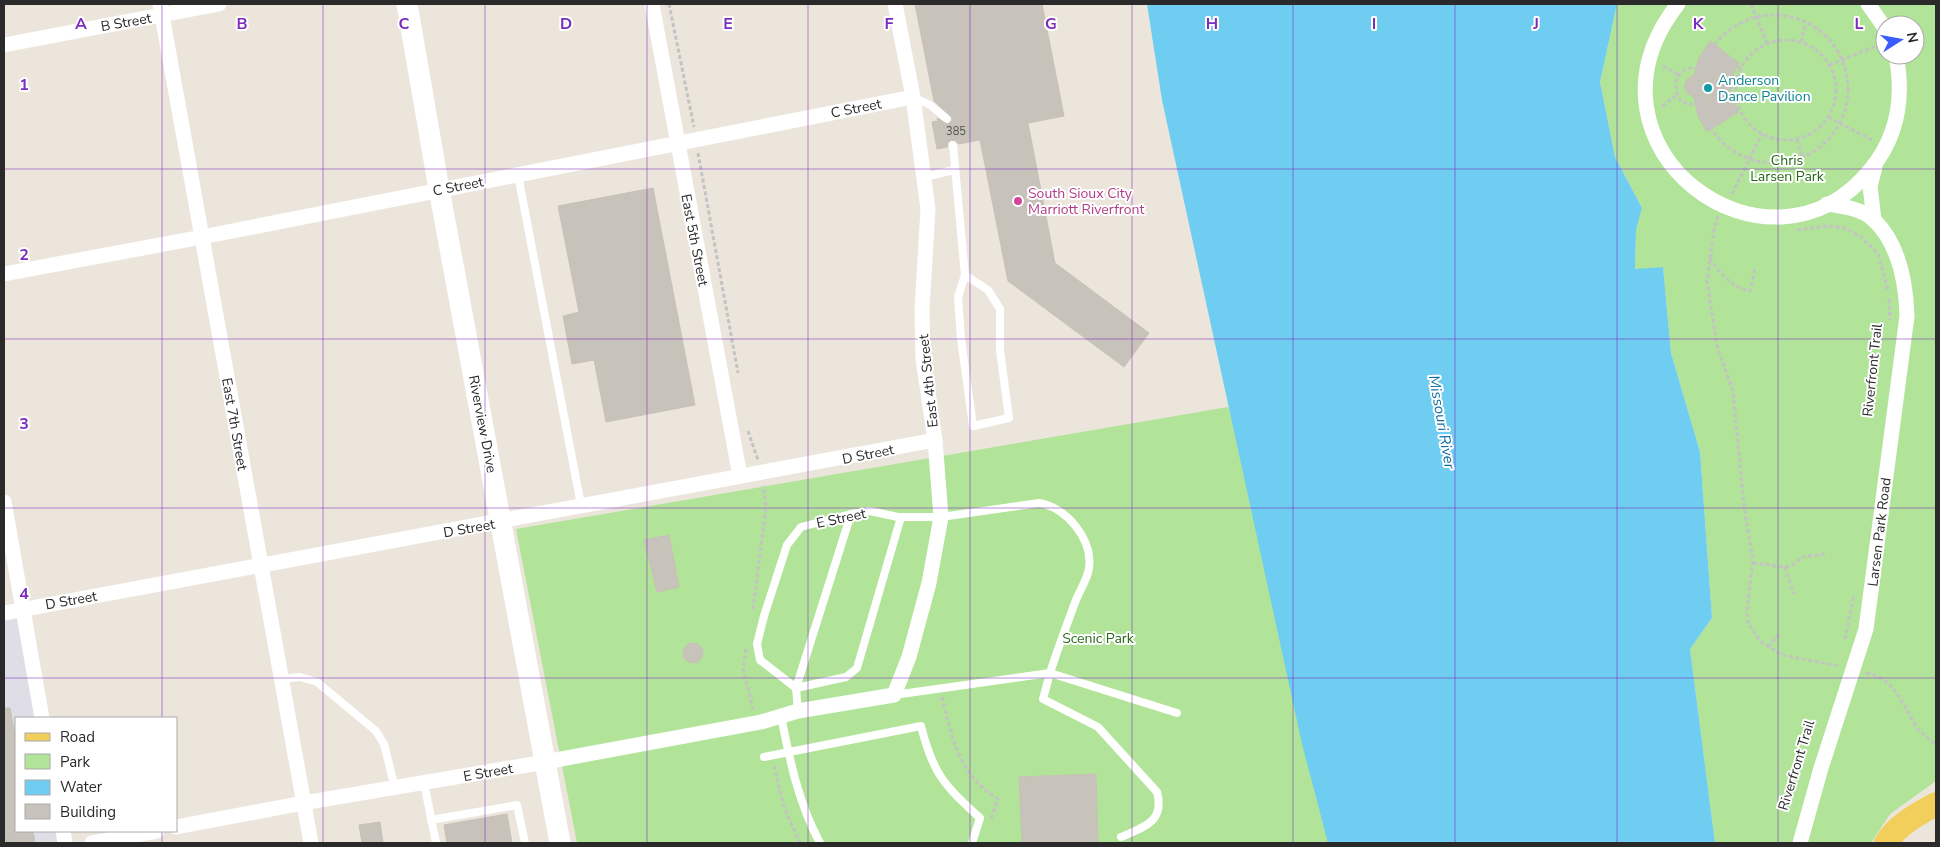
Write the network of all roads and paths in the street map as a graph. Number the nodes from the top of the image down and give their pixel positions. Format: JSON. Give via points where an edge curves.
{"nodes":[{"id":1,"x":219,"y":4,"type":"edge"},
{"id":2,"x":407,"y":4,"type":"edge"},
{"id":3,"x":652,"y":4,"type":"edge"},
{"id":4,"x":895,"y":4,"type":"edge"},
{"id":5,"x":1678,"y":4,"type":"edge"},
{"id":6,"x":1751,"y":4,"type":"edge"},
{"id":7,"x":1869,"y":4,"type":"edge"},
{"id":8,"x":161,"y":10,"type":"edge"},
{"id":9,"x":1876,"y":15,"type":"edge"},
{"id":10,"x":1756,"y":17,"type":"junction"},
{"id":11,"x":1806,"y":22,"type":"junction"},
{"id":12,"x":1801,"y":42,"type":"junction"},
{"id":13,"x":1767,"y":43,"type":"junction"},
{"id":14,"x":4,"y":45,"type":"edge"},
{"id":15,"x":1875,"y":47,"type":"edge"},
{"id":16,"x":1711,"y":48,"type":"junction"},
{"id":17,"x":1842,"y":60,"type":"junction"},
{"id":18,"x":1897,"y":65,"type":"edge"},
{"id":19,"x":1829,"y":66,"type":"junction"},
{"id":20,"x":1740,"y":68,"type":"junction"},
{"id":21,"x":1702,"y":70,"type":"junction"},
{"id":22,"x":913,"y":96,"type":"junction"},
{"id":23,"x":1700,"y":103,"type":"junction"},
{"id":24,"x":1738,"y":107,"type":"junction"},
{"id":25,"x":1828,"y":117,"type":"junction"},
{"id":26,"x":947,"y":119,"type":"dead end"},
{"id":27,"x":1840,"y":124,"type":"junction"},
{"id":28,"x":1709,"y":127,"type":"junction"},
{"id":29,"x":1762,"y":134,"type":"junction"},
{"id":30,"x":1797,"y":139,"type":"junction"},
{"id":31,"x":676,"y":143,"type":"junction"},
{"id":32,"x":952,"y":146,"type":"dead end"},
{"id":33,"x":1886,"y":147,"type":"junction"},
{"id":34,"x":1803,"y":158,"type":"junction"},
{"id":35,"x":1750,"y":160,"type":"junction"},
{"id":36,"x":1877,"y":162,"type":"junction"},
{"id":37,"x":954,"y":170,"type":"junction"},
{"id":38,"x":518,"y":175,"type":"junction"},
{"id":39,"x":925,"y":177,"type":"junction"},
{"id":40,"x":439,"y":189,"type":"junction"},
{"id":41,"x":1828,"y":204,"type":"junction"},
{"id":42,"x":1720,"y":213,"type":"junction"},
{"id":43,"x":1874,"y":220,"type":"junction"},
{"id":44,"x":1789,"y":230,"type":"dead end"},
{"id":45,"x":202,"y":237,"type":"junction"},
{"id":46,"x":1709,"y":258,"type":"junction"},
{"id":47,"x":1754,"y":268,"type":"dead end"},
{"id":48,"x":4,"y":274,"type":"edge"},
{"id":49,"x":965,"y":275,"type":"junction"},
{"id":50,"x":1890,"y":325,"type":"dead end"},
{"id":51,"x":935,"y":440,"type":"junction"},
{"id":52,"x":740,"y":476,"type":"junction"},
{"id":53,"x":4,"y":502,"type":"edge"},
{"id":54,"x":581,"y":505,"type":"junction"},
{"id":55,"x":851,"y":514,"type":"junction"},
{"id":56,"x":901,"y":517,"type":"junction"},
{"id":57,"x":941,"y":517,"type":"junction"},
{"id":58,"x":502,"y":522,"type":"junction"},
{"id":59,"x":1825,"y":554,"type":"dead end"},
{"id":60,"x":1753,"y":564,"type":"junction"},
{"id":61,"x":260,"y":566,"type":"junction"},
{"id":62,"x":1785,"y":567,"type":"junction"},
{"id":63,"x":1855,"y":587,"type":"dead end"},
{"id":64,"x":1794,"y":594,"type":"dead end"},
{"id":65,"x":22,"y":609,"type":"junction"},
{"id":66,"x":4,"y":612,"type":"edge"},
{"id":67,"x":1781,"y":634,"type":"dead end"},
{"id":68,"x":1843,"y":646,"type":"dead end"},
{"id":69,"x":1768,"y":647,"type":"junction"},
{"id":70,"x":1841,"y":656,"type":"dead end"},
{"id":71,"x":1838,"y":666,"type":"junction"},
{"id":72,"x":1854,"y":670,"type":"junction"},
{"id":73,"x":1050,"y":673,"type":"junction"},
{"id":74,"x":1835,"y":674,"type":"dead end"},
{"id":75,"x":280,"y":679,"type":"junction"},
{"id":76,"x":796,"y":688,"type":"junction"},
{"id":77,"x":940,"y":689,"type":"junction"},
{"id":78,"x":894,"y":695,"type":"junction"},
{"id":79,"x":798,"y":711,"type":"junction"},
{"id":80,"x":1177,"y":713,"type":"dead end"},
{"id":81,"x":781,"y":716,"type":"junction"},
{"id":82,"x":42,"y":717,"type":"edge"},
{"id":83,"x":1936,"y":745,"type":"edge"},
{"id":84,"x":789,"y":752,"type":"junction"},
{"id":85,"x":764,"y":758,"type":"dead end"},
{"id":86,"x":545,"y":762,"type":"junction"},
{"id":87,"x":424,"y":783,"type":"junction"},
{"id":88,"x":395,"y":788,"type":"junction"},
{"id":89,"x":303,"y":803,"type":"junction"},
{"id":90,"x":1936,"y":804,"type":"edge"},
{"id":91,"x":431,"y":820,"type":"junction"},
{"id":92,"x":990,"y":823,"type":"dead end"},
{"id":93,"x":178,"y":827,"type":"edge"},
{"id":94,"x":152,"y":832,"type":"edge"},
{"id":95,"x":1121,"y":838,"type":"dead end"},
{"id":96,"x":92,"y":843,"type":"edge"},
{"id":97,"x":311,"y":843,"type":"edge"},
{"id":98,"x":436,"y":843,"type":"edge"},
{"id":99,"x":525,"y":843,"type":"edge"},
{"id":100,"x":560,"y":843,"type":"edge"},
{"id":101,"x":820,"y":843,"type":"edge"},
{"id":102,"x":972,"y":843,"type":"edge"},
{"id":103,"x":1800,"y":843,"type":"edge"},
{"id":104,"x":1886,"y":843,"type":"edge"}],
"edges":[{"from":1,"to":8,"type":"street","name":"B Street"},
{"from":2,"to":40,"type":"main road","name":"Riverview Drive"},
{"from":3,"to":31,"type":"street","name":"East 5th Street"},
{"from":4,"to":22,"type":"street","name":"East 4th Street"},
{"from":5,"to":42,"type":"street","name":"Larsen Park Road","via":[[1665,20],[1649,58],[1645,94],[1648,116],[1667,160],[1682,179]]},
{"from":6,"to":10,"type":"path"},
{"from":7,"to":9,"type":"street"},
{"from":8,"to":14,"type":"street","name":"B Street"},
{"from":8,"to":45,"type":"street","name":"East 7th Street"},
{"from":10,"to":11,"type":"path","via":[[1775,14]]},
{"from":10,"to":13,"type":"path"},
{"from":10,"to":16,"type":"path","via":[[1735,25]]},
{"from":11,"to":12,"type":"path"},
{"from":11,"to":17,"type":"path","via":[[1820,30]]},
{"from":12,"to":13,"type":"path","via":[[1778,40]]},
{"from":12,"to":19,"type":"path","via":[[1819,52]]},
{"from":13,"to":20,"type":"path","via":[[1748,56]]},
{"from":15,"to":17,"type":"path"},
{"from":16,"to":20,"type":"path"},
{"from":16,"to":21,"type":"path"},
{"from":17,"to":19,"type":"path"},
{"from":17,"to":27,"type":"path","via":[[1848,92]]},
{"from":18,"to":33,"type":"street","name":"Larsen Park Road","via":[[1898,112]]},
{"from":19,"to":25,"type":"path","via":[[1836,89]]},
{"from":20,"to":24,"type":"path","via":[[1736,86]]},
{"from":21,"to":23,"type":"path"},
{"from":21,"to":23,"type":"path","via":[[1693,68],[1682,72],[1675,87],[1685,103]]},
{"from":22,"to":26,"type":"lane"},
{"from":22,"to":31,"type":"street","name":"C Street"},
{"from":22,"to":39,"type":"street","name":"East 4th Street"},
{"from":23,"to":28,"type":"path"},
{"from":24,"to":28,"type":"path"},
{"from":24,"to":29,"type":"path","via":[[1746,121]]},
{"from":25,"to":27,"type":"path"},
{"from":25,"to":30,"type":"path","via":[[1816,130]]},
{"from":27,"to":33,"type":"path"},
{"from":27,"to":34,"type":"path","via":[[1825,143]]},
{"from":28,"to":35,"type":"path","via":[[1729,149]]},
{"from":29,"to":30,"type":"path","via":[[1778,140]]},
{"from":29,"to":35,"type":"path"},
{"from":30,"to":34,"type":"path"},
{"from":31,"to":38,"type":"street","name":"C Street"},
{"from":31,"to":52,"type":"street","name":"East 5th Street"},
{"from":32,"to":37,"type":"lane"},
{"from":33,"to":36,"type":"street","name":"Larsen Park Road"},
{"from":34,"to":35,"type":"path","via":[[1775,164]]},
{"from":35,"to":42,"type":"path"},
{"from":36,"to":41,"type":"street","name":"Larsen Park Road","via":[[1854,187]]},
{"from":36,"to":43,"type":"street","name":"Larsen Park Road","via":[[1870,186]]},
{"from":37,"to":39,"type":"lane"},
{"from":37,"to":49,"type":"lane"},
{"from":38,"to":40,"type":"street","name":"C Street"},
{"from":38,"to":54,"type":"lane"},
{"from":39,"to":51,"type":"street","name":"East 4th Street","via":[[928,209],[922,359]]},
{"from":40,"to":45,"type":"street","name":"C Street"},
{"from":40,"to":58,"type":"main road","name":"Riverview Drive"},
{"from":41,"to":42,"type":"street","name":"Larsen Park Road","via":[[1778,216]]},
{"from":41,"to":43,"type":"street","name":"Larsen Park Road","via":[[1851,209]]},
{"from":42,"to":46,"type":"path"},
{"from":43,"to":72,"type":"street","name":"Larsen Park Road","via":[[1890,242],[1900,267],[1906,290],[1907,316],[1866,630]]},
{"from":44,"to":50,"type":"path","name":"Riverfront Trail","via":[[1827,226],[1845,228],[1861,237],[1878,254],[1889,293]]},
{"from":45,"to":48,"type":"street","name":"C Street"},
{"from":45,"to":61,"type":"street","name":"East 7th Street"},
{"from":46,"to":47,"type":"path","via":[[1725,278],[1750,291]]},
{"from":46,"to":60,"type":"path","via":[[1707,281],[1717,346],[1733,391]]},
{"from":49,"to":49,"type":"lane","via":[[958,296],[960,339],[973,426],[1009,418],[1000,350],[1000,309],[988,290]]},
{"from":51,"to":52,"type":"street","name":"D Street"},
{"from":51,"to":57,"type":"street","name":"East 4th Street"},
{"from":52,"to":54,"type":"street","name":"D Street"},
{"from":53,"to":65,"type":"street"},
{"from":54,"to":58,"type":"street","name":"D Street"},
{"from":55,"to":56,"type":"lane","name":"E Street","via":[[870,511]]},
{"from":55,"to":76,"type":"lane"},
{"from":55,"to":76,"type":"lane","name":"E Street","via":[[801,527],[787,545],[764,616],[757,644],[760,660]]},
{"from":56,"to":57,"type":"lane","name":"E Street"},
{"from":56,"to":76,"type":"lane","via":[[857,668],[846,677]]},
{"from":57,"to":73,"type":"lane","name":"E Street","via":[[1039,503],[1051,505],[1074,523],[1087,548],[1089,568]]},
{"from":57,"to":78,"type":"street","name":"East 4th Street","via":[[926,593],[909,657]]},
{"from":58,"to":61,"type":"street","name":"D Street"},
{"from":58,"to":86,"type":"main road","name":"Riverview Drive"},
{"from":59,"to":62,"type":"path","via":[[1802,557]]},
{"from":60,"to":62,"type":"path"},
{"from":60,"to":69,"type":"path","via":[[1748,623]]},
{"from":61,"to":65,"type":"street","name":"D Street"},
{"from":61,"to":75,"type":"street","name":"East 7th Street"},
{"from":62,"to":64,"type":"path"},
{"from":63,"to":68,"type":"path"},
{"from":65,"to":66,"type":"street","name":"D Street"},
{"from":65,"to":82,"type":"street"},
{"from":67,"to":69,"type":"path"},
{"from":69,"to":71,"type":"path","via":[[1782,655]]},
{"from":70,"to":71,"type":"path"},
{"from":71,"to":72,"type":"path"},
{"from":71,"to":74,"type":"path"},
{"from":72,"to":83,"type":"path","via":[[1886,680],[1898,691],[1917,728]]},
{"from":72,"to":103,"type":"street","name":"Larsen Park Road","via":[[1820,768]]},
{"from":73,"to":77,"type":"lane"},
{"from":73,"to":80,"type":"lane"},
{"from":73,"to":95,"type":"lane","name":"E Street","via":[[1043,699],[1098,727],[1157,792],[1159,808],[1154,819]]},
{"from":75,"to":88,"type":"lane","via":[[300,677],[317,682],[376,731],[384,744]]},
{"from":75,"to":89,"type":"street","name":"East 7th Street"},
{"from":76,"to":79,"type":"lane"},
{"from":77,"to":78,"type":"lane"},
{"from":77,"to":92,"type":"path","via":[[961,762],[985,791],[998,799]]},
{"from":78,"to":79,"type":"street","name":"E Street"},
{"from":79,"to":81,"type":"street","name":"E Street"},
{"from":81,"to":84,"type":"lane"},
{"from":81,"to":86,"type":"street","name":"E Street"},
{"from":84,"to":85,"type":"lane"},
{"from":84,"to":101,"type":"lane","via":[[794,782],[806,817]]},
{"from":84,"to":102,"type":"lane","via":[[921,726],[927,751],[940,778],[980,818]]},
{"from":86,"to":87,"type":"street","name":"E Street"},
{"from":86,"to":100,"type":"main road","name":"Riverview Drive"},
{"from":87,"to":88,"type":"street","name":"E Street"},
{"from":87,"to":91,"type":"lane"},
{"from":88,"to":89,"type":"street","name":"E Street"},
{"from":89,"to":93,"type":"street","name":"E Street"},
{"from":89,"to":97,"type":"street","name":"East 7th Street"},
{"from":90,"to":104,"type":"main road","via":[[1916,815]]},
{"from":91,"to":98,"type":"lane"},
{"from":91,"to":99,"type":"lane","via":[[518,805]]},
{"from":94,"to":96,"type":"street"}]}
